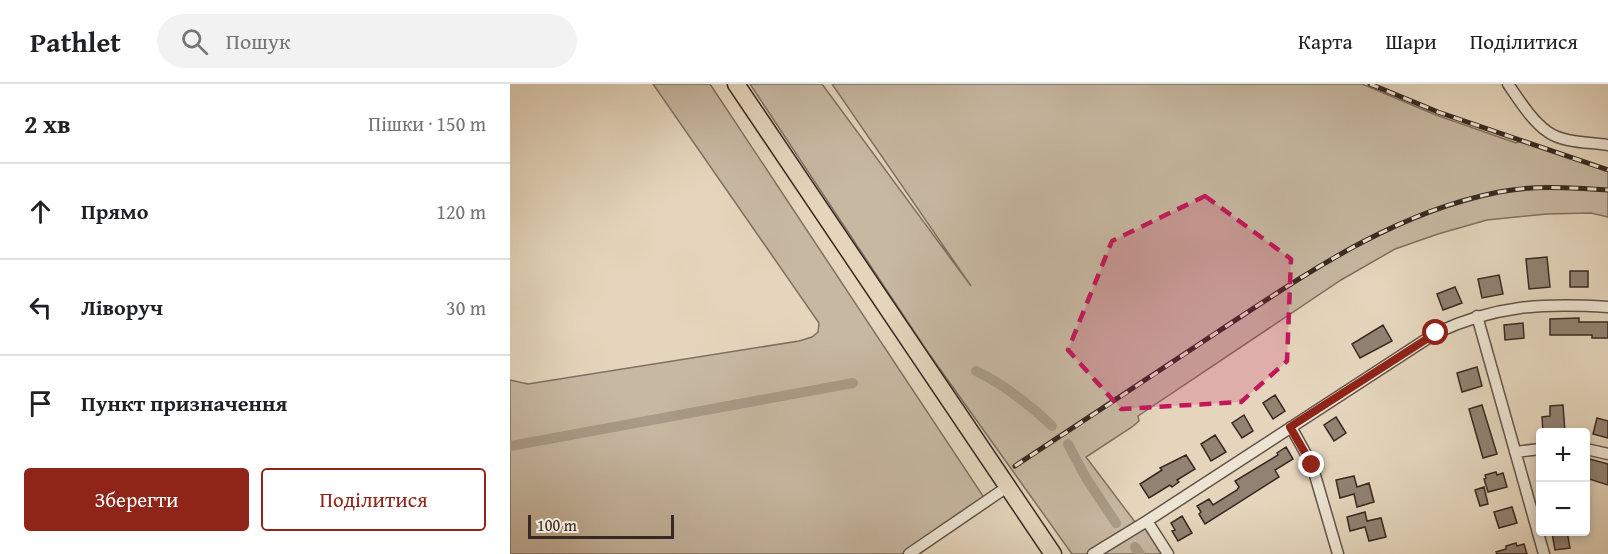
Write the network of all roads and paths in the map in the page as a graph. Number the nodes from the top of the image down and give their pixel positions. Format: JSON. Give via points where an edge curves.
{"nodes":[{"id":1,"x":736,"y":84,"type":"edge"},
{"id":2,"x":1508,"y":84,"type":"edge"},
{"id":3,"x":1608,"y":145,"type":"edge"},
{"id":4,"x":1608,"y":307,"type":"edge"},
{"id":5,"x":1477,"y":316,"type":"junction"},
{"id":6,"x":1290,"y":427,"type":"junction"},
{"id":7,"x":1536,"y":449,"type":"edge"},
{"id":8,"x":1590,"y":450,"type":"edge"},
{"id":9,"x":1515,"y":452,"type":"junction"},
{"id":10,"x":1608,"y":454,"type":"edge"},
{"id":11,"x":1007,"y":486,"type":"junction"},
{"id":12,"x":1147,"y":521,"type":"junction"},
{"id":13,"x":909,"y":554,"type":"edge"},
{"id":14,"x":1053,"y":554,"type":"edge"},
{"id":15,"x":1093,"y":554,"type":"edge"},
{"id":16,"x":1168,"y":554,"type":"edge"},
{"id":17,"x":1338,"y":554,"type":"edge"},
{"id":18,"x":1544,"y":554,"type":"edge"}],
"edges":[{"from":1,"to":11,"type":"main road"},
{"from":2,"to":3,"type":"street","via":[[1549,133]]},
{"from":4,"to":5,"type":"street","via":[[1561,304],[1510,308]]},
{"from":5,"to":6,"type":"street","via":[[1436,333]]},
{"from":5,"to":9,"type":"street"},
{"from":6,"to":12,"type":"street"},
{"from":6,"to":17,"type":"street","via":[[1312,465]]},
{"from":7,"to":9,"type":"street"},
{"from":8,"to":10,"type":"street"},
{"from":9,"to":18,"type":"street"},
{"from":11,"to":13,"type":"street"},
{"from":11,"to":14,"type":"main road"},
{"from":12,"to":15,"type":"street"},
{"from":12,"to":16,"type":"street"}]}
